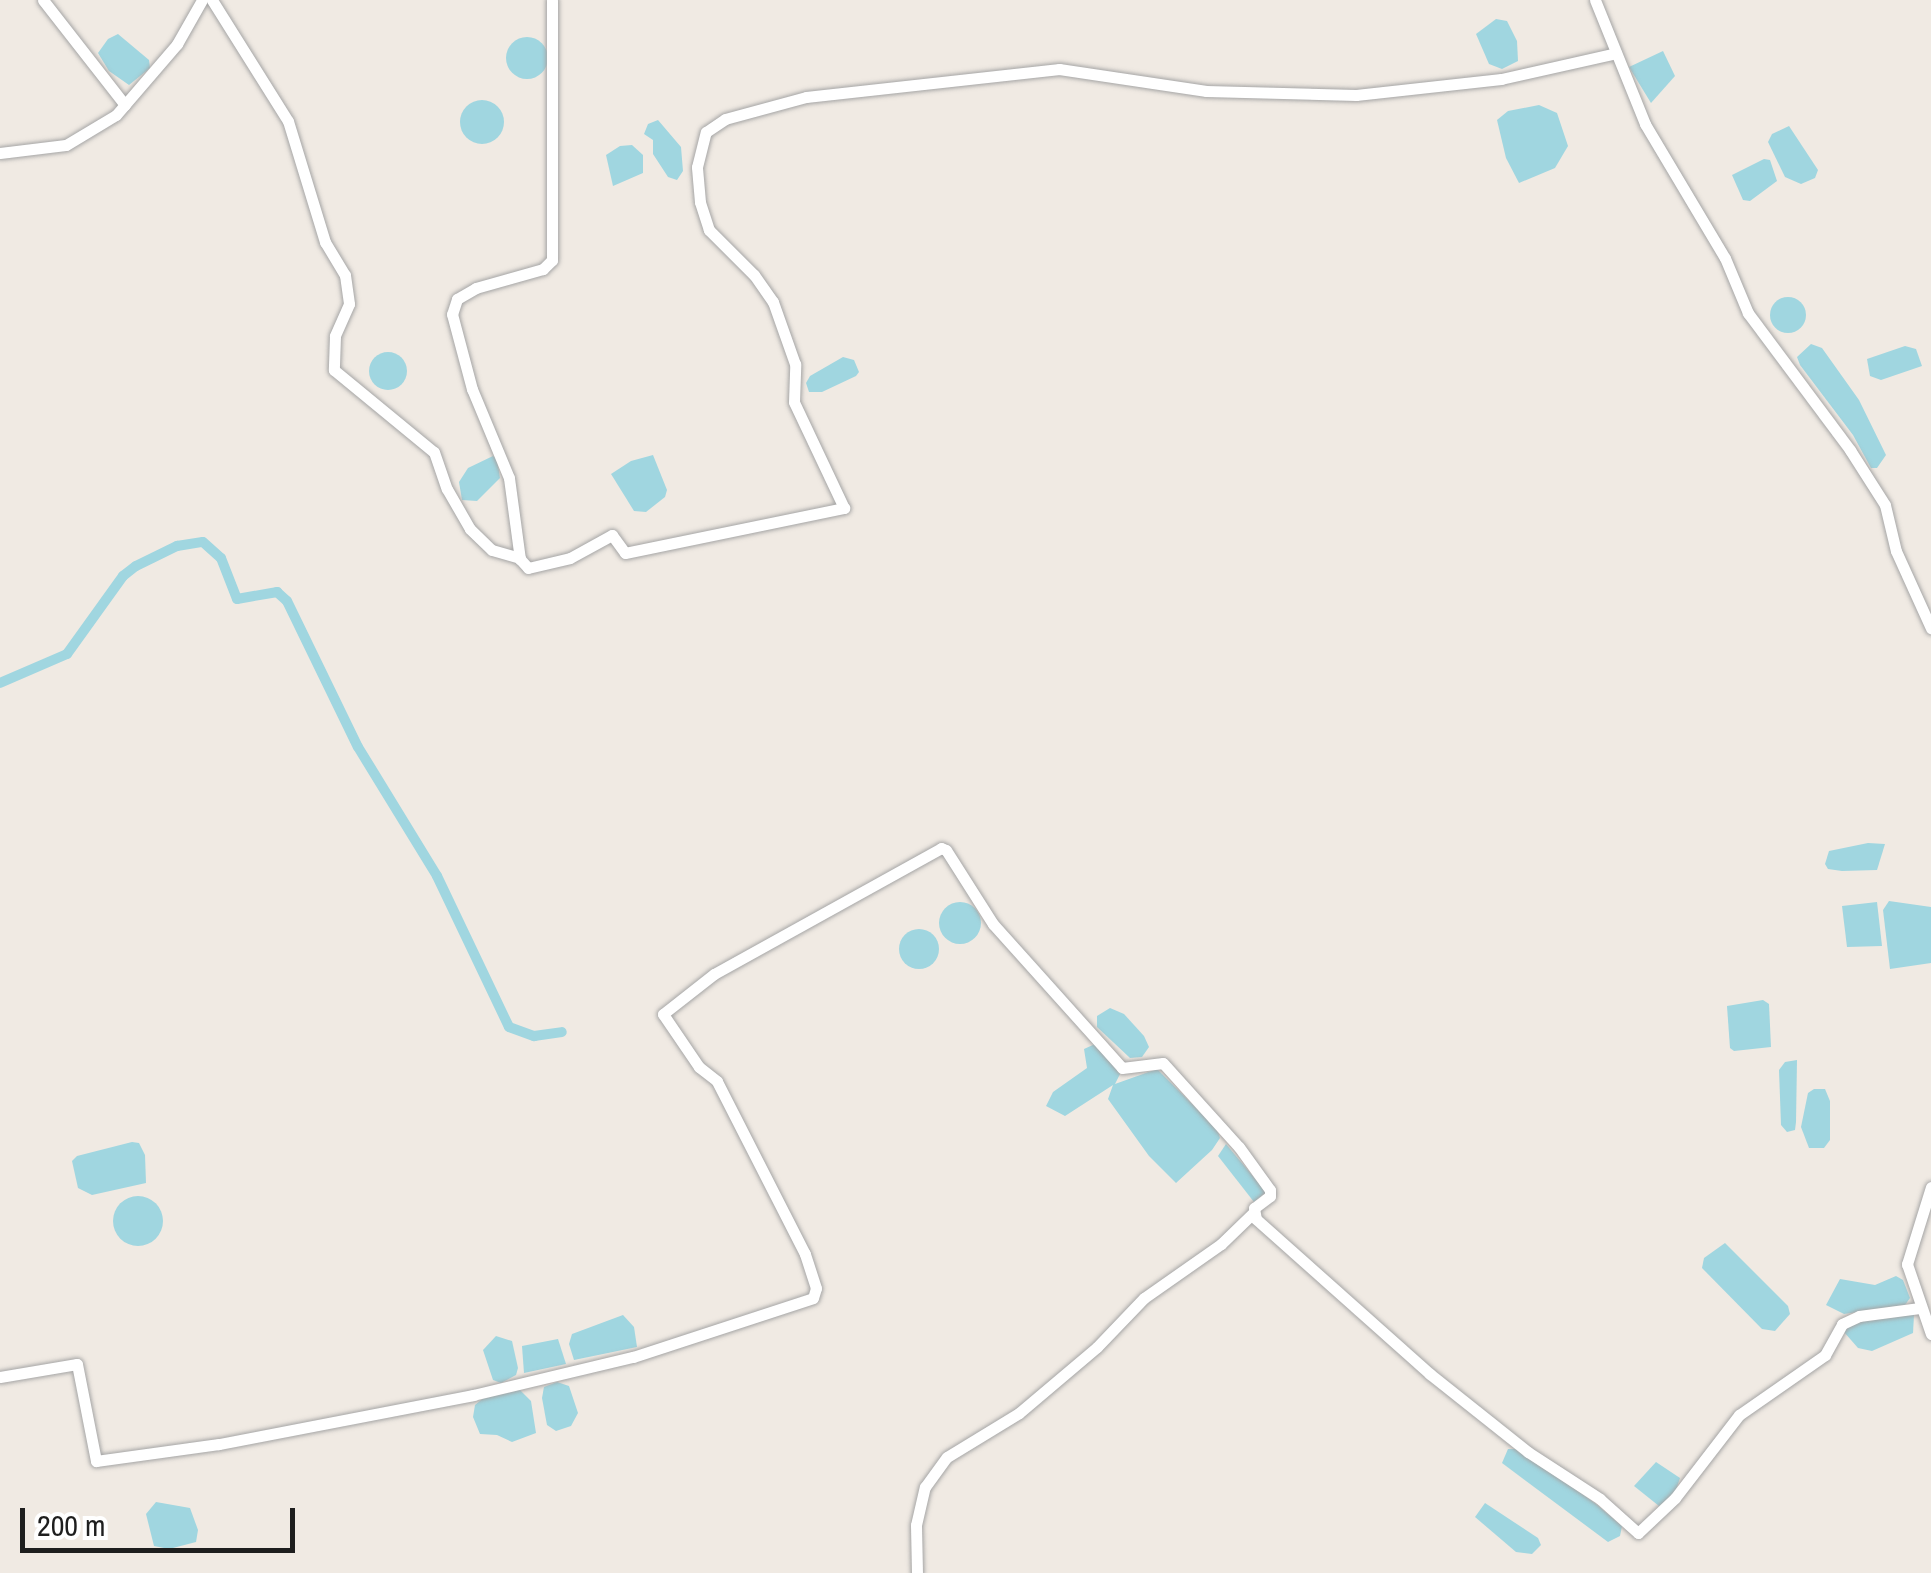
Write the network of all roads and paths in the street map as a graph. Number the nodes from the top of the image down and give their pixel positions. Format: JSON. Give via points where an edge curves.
{"nodes":[{"id":1,"x":43,"y":0,"type":"edge"},
{"id":2,"x":202,"y":0,"type":"edge"},
{"id":3,"x":212,"y":0,"type":"edge"},
{"id":4,"x":552,"y":0,"type":"edge"},
{"id":5,"x":1595,"y":0,"type":"edge"},
{"id":6,"x":1616,"y":53,"type":"junction"},
{"id":7,"x":125,"y":105,"type":"junction"},
{"id":8,"x":0,"y":153,"type":"edge"},
{"id":9,"x":520,"y":558,"type":"junction"},
{"id":10,"x":1931,"y":628,"type":"edge"},
{"id":11,"x":1931,"y":1187,"type":"edge"},
{"id":12,"x":1253,"y":1213,"type":"junction"},
{"id":13,"x":1918,"y":1308,"type":"junction"},
{"id":14,"x":1931,"y":1334,"type":"edge"},
{"id":15,"x":0,"y":1378,"type":"edge"},
{"id":16,"x":917,"y":1573,"type":"edge"}],
"edges":[{"from":1,"to":7,"type":"street"},
{"from":2,"to":7,"type":"street","via":[[177,44]]},
{"from":3,"to":9,"type":"street","via":[[288,121],[325,242],[345,276],[349,304],[335,336],[334,370],[434,452],[447,490],[481,540]]},
{"from":4,"to":9,"type":"street","via":[[552,260],[543,269],[476,288],[456,299],[452,314],[472,389],[509,478]]},
{"from":5,"to":6,"type":"street"},
{"from":6,"to":9,"type":"street","via":[[1501,79],[1356,95],[1206,91],[1058,69],[806,97],[724,118],[706,132],[697,168],[709,230],[773,302],[795,364],[794,402],[844,508],[625,553],[612,535],[550,566],[528,568]]},
{"from":6,"to":10,"type":"street","via":[[1663,160],[1725,258],[1748,313],[1885,506],[1896,551]]},
{"from":7,"to":8,"type":"street","via":[[66,145]]},
{"from":11,"to":13,"type":"street","via":[[1907,1264]]},
{"from":12,"to":13,"type":"street","via":[[1430,1374],[1638,1533],[1675,1498],[1739,1415],[1825,1355],[1842,1324]]},
{"from":12,"to":15,"type":"street","via":[[1270,1190],[1240,1147],[1163,1062],[1122,1068],[993,924],[940,848],[714,974],[663,1014],[698,1067],[717,1080],[805,1254],[813,1298],[633,1357],[474,1396],[96,1460],[77,1364]]},
{"from":12,"to":16,"type":"street","via":[[1222,1244],[1144,1298],[1018,1413],[947,1457],[925,1488],[916,1526]]},
{"from":13,"to":14,"type":"street"}]}
